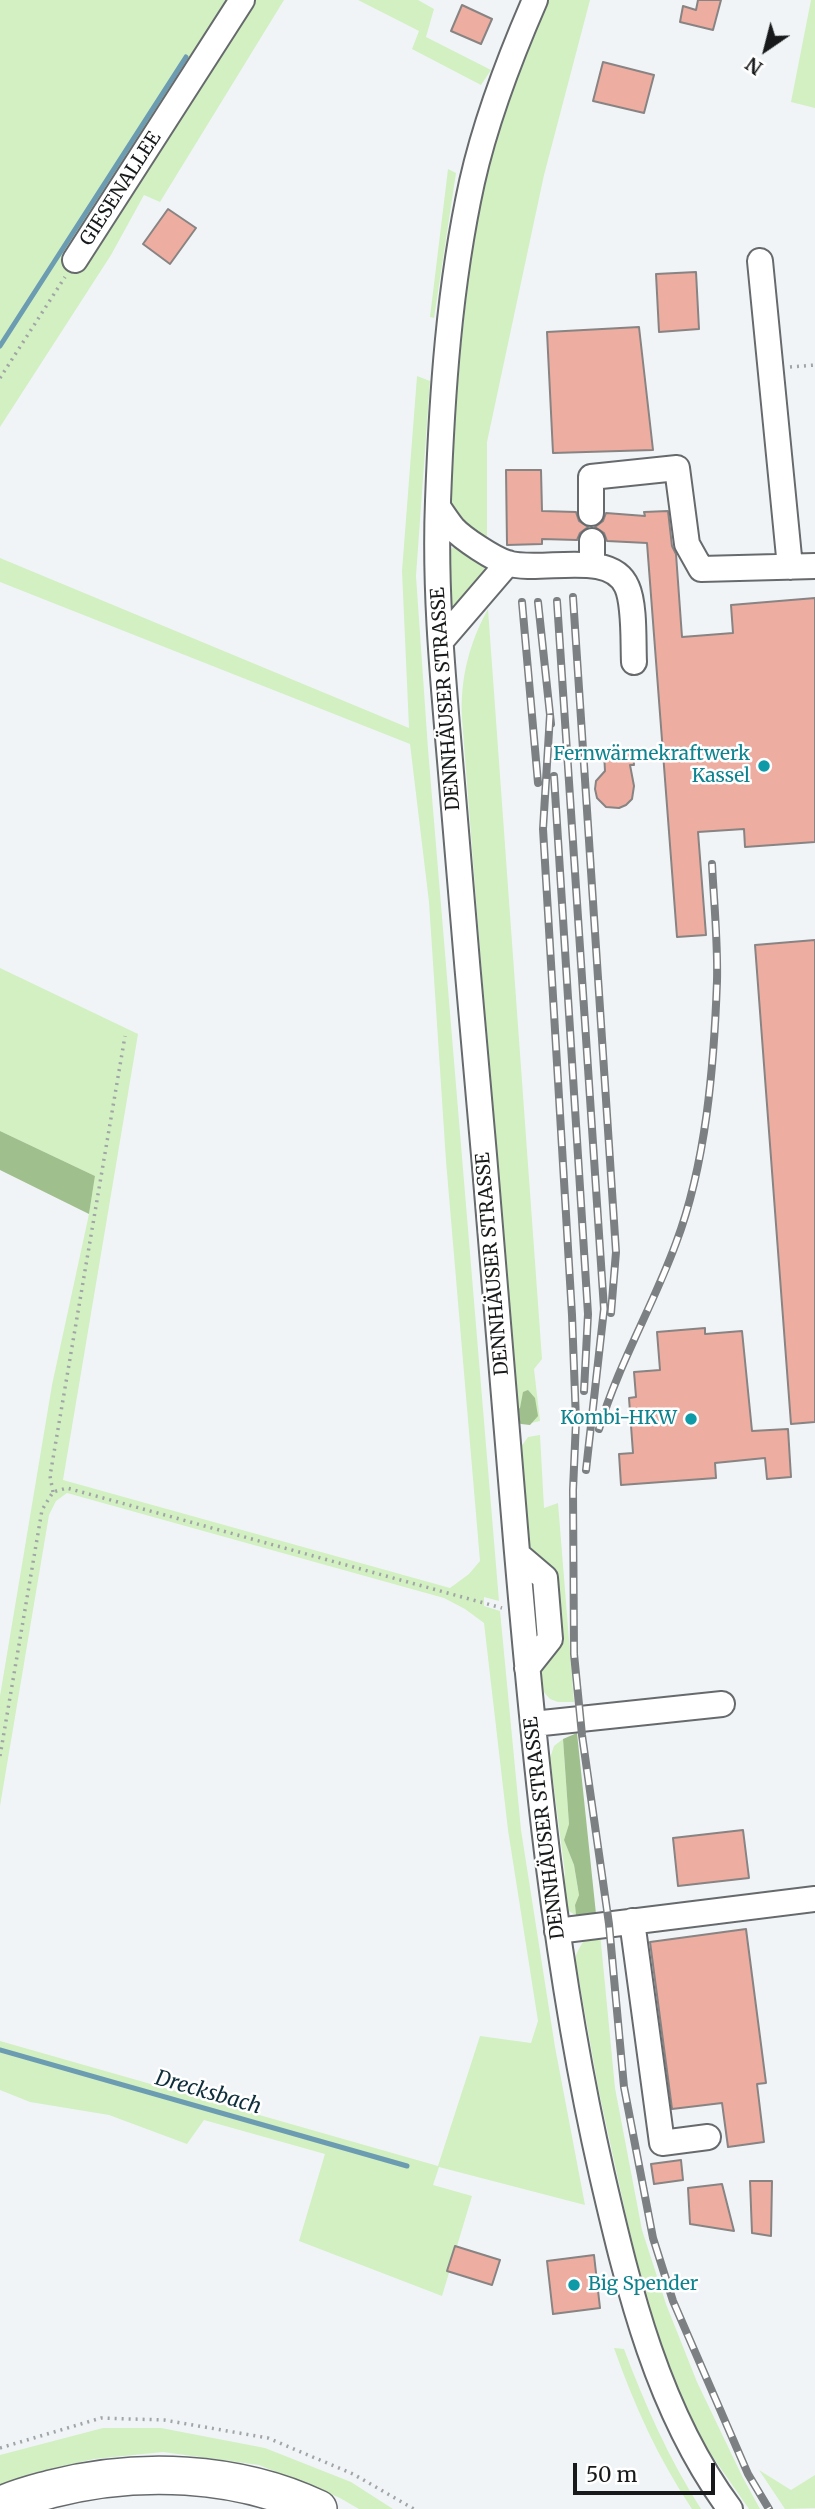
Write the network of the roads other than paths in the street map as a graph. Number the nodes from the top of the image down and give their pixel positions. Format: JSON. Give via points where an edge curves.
{"nodes":[{"id":1,"x":242,"y":0,"type":"edge"},
{"id":2,"x":535,"y":0,"type":"edge"},
{"id":3,"x":75,"y":260,"type":"road end"},
{"id":4,"x":760,"y":261,"type":"dead end"},
{"id":5,"x":438,"y":507,"type":"junction"},
{"id":6,"x":591,"y":513,"type":"dead end"},
{"id":7,"x":508,"y":563,"type":"junction"},
{"id":8,"x":815,"y":566,"type":"edge"},
{"id":9,"x":790,"y":567,"type":"junction"},
{"id":10,"x":440,"y":641,"type":"junction"},
{"id":11,"x":634,"y":662,"type":"dead end"},
{"id":12,"x":518,"y":1555,"type":"junction"},
{"id":13,"x":527,"y":1668,"type":"junction"},
{"id":14,"x":722,"y":1704,"type":"dead end"},
{"id":15,"x":533,"y":1724,"type":"junction"},
{"id":16,"x":815,"y":1899,"type":"edge"},
{"id":17,"x":632,"y":1921,"type":"junction"},
{"id":18,"x":556,"y":1931,"type":"junction"},
{"id":19,"x":708,"y":2137,"type":"dead end"},
{"id":20,"x":0,"y":2506,"type":"edge"},
{"id":21,"x":79,"y":2509,"type":"edge"},
{"id":22,"x":236,"y":2509,"type":"edge"},
{"id":23,"x":318,"y":2509,"type":"edge"},
{"id":24,"x":730,"y":2509,"type":"edge"}],
"edges":[{"from":1,"to":3,"type":"street","name":"GIESENALLEE"},
{"from":2,"to":5,"type":"street","name":"DENNHÄUSER STRASSE","via":[[473,176],[450,323]]},
{"from":4,"to":9,"type":"street"},
{"from":5,"to":7,"type":"street","via":[[455,530]]},
{"from":5,"to":10,"type":"street","name":"DENNHÄUSER STRASSE"},
{"from":6,"to":9,"type":"street","via":[[591,477],[677,468],[687,544],[701,569]]},
{"from":7,"to":10,"type":"street"},
{"from":7,"to":11,"type":"street","via":[[536,566],[592,553],[627,586]]},
{"from":8,"to":9,"type":"street"},
{"from":10,"to":12,"type":"street","name":"DENNHÄUSER STRASSE"},
{"from":12,"to":13,"type":"street","name":"DENNHÄUSER STRASSE"},
{"from":12,"to":13,"type":"street","via":[[545,1577],[550,1639]]},
{"from":13,"to":15,"type":"street","name":"DENNHÄUSER STRASSE"},
{"from":14,"to":15,"type":"street"},
{"from":15,"to":18,"type":"street","name":"DENNHÄUSER STRASSE"},
{"from":16,"to":17,"type":"street"},
{"from":17,"to":18,"type":"street"},
{"from":17,"to":19,"type":"street","via":[[662,2143]]},
{"from":18,"to":24,"type":"street","name":"DENNHÄUSER STRASSE","via":[[584,2096],[636,2310],[666,2395]]},
{"from":20,"to":23,"type":"highway","via":[[67,2485],[151,2476],[234,2483]]},
{"from":21,"to":22,"type":"highway","via":[[154,2500]]}]}
